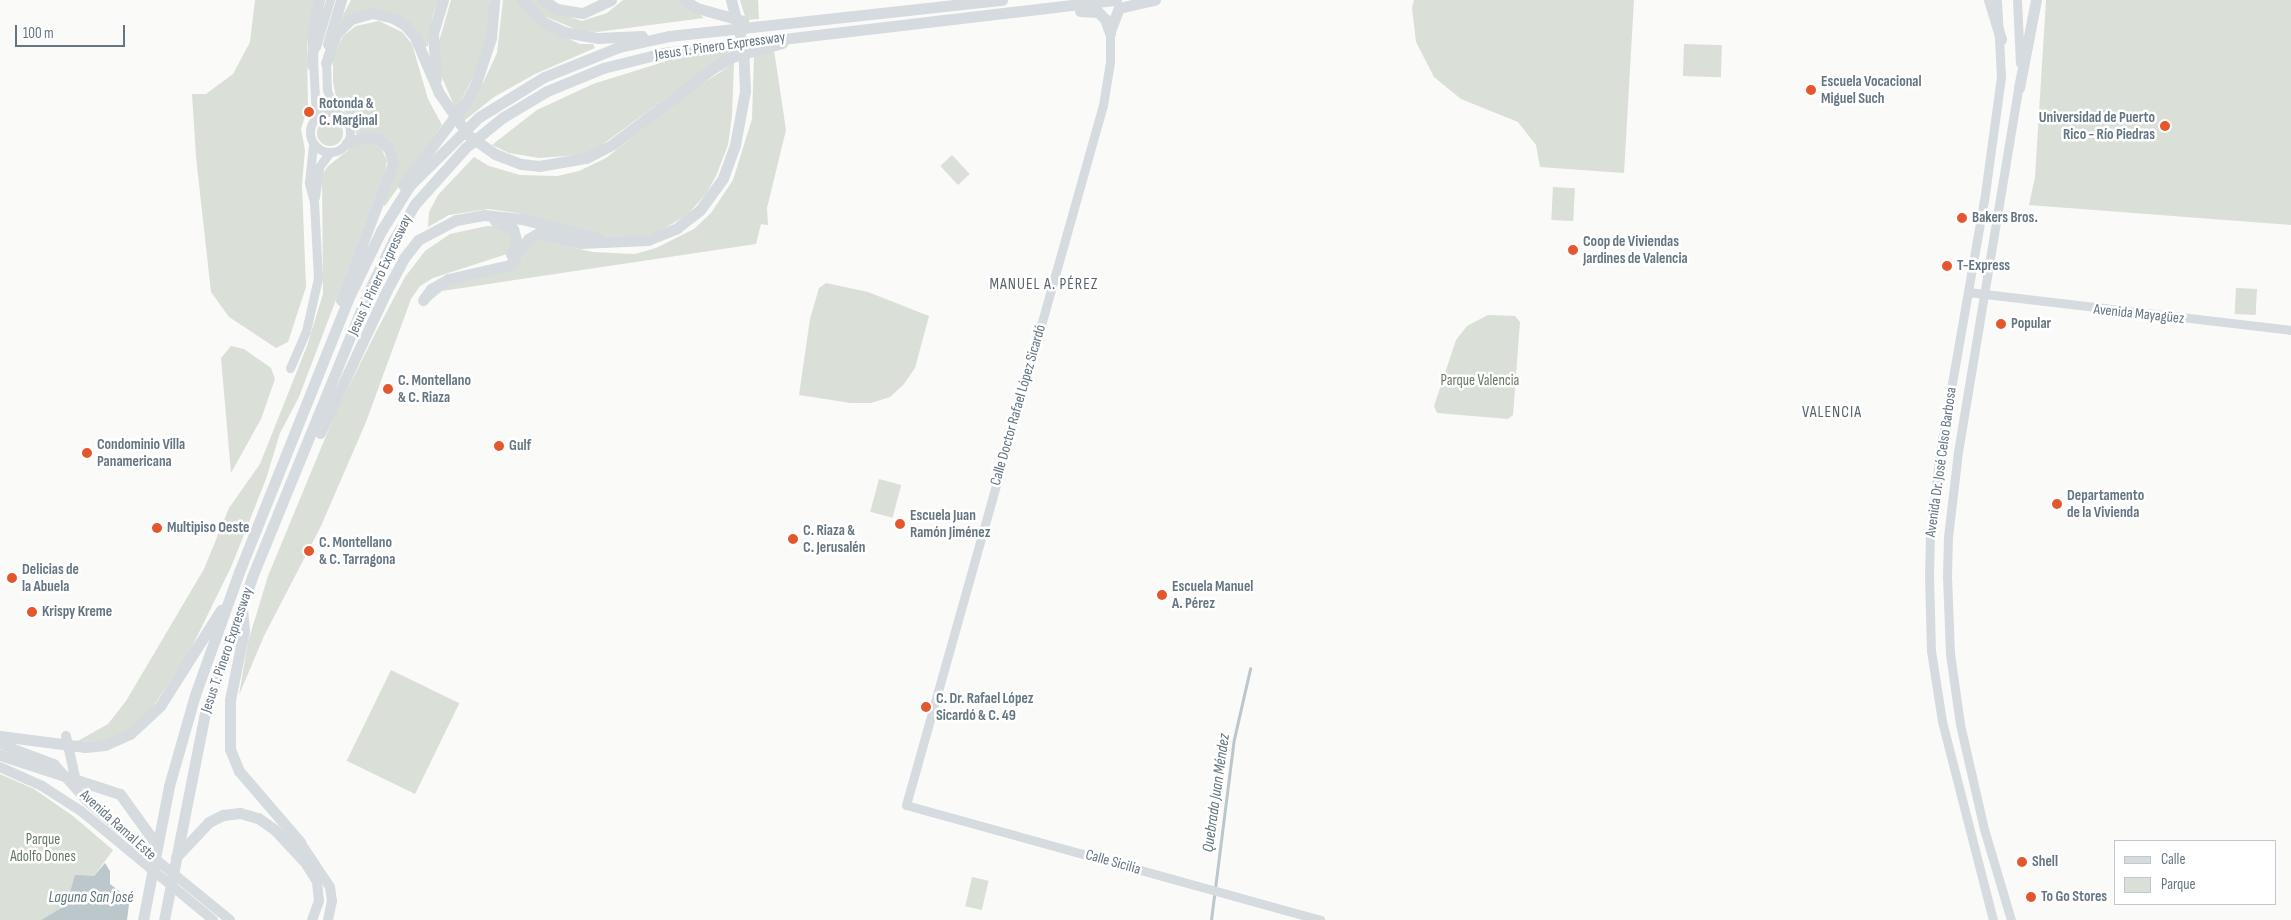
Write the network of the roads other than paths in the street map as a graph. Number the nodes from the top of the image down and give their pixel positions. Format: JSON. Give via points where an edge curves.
{"nodes":[{"id":1,"x":319,"y":0,"type":"edge"},
{"id":2,"x":330,"y":0,"type":"edge"},
{"id":3,"x":341,"y":0,"type":"edge"},
{"id":4,"x":443,"y":0,"type":"edge"},
{"id":5,"x":494,"y":0,"type":"edge"},
{"id":6,"x":522,"y":0,"type":"edge"},
{"id":7,"x":543,"y":0,"type":"edge"},
{"id":8,"x":611,"y":0,"type":"edge"},
{"id":9,"x":684,"y":0,"type":"edge"},
{"id":10,"x":731,"y":0,"type":"edge"},
{"id":11,"x":1002,"y":0,"type":"edge"},
{"id":12,"x":1116,"y":0,"type":"edge"},
{"id":13,"x":1155,"y":0,"type":"edge"},
{"id":14,"x":1989,"y":0,"type":"edge"},
{"id":15,"x":1997,"y":0,"type":"edge"},
{"id":16,"x":2017,"y":0,"type":"edge"},
{"id":17,"x":2036,"y":0,"type":"edge"},
{"id":18,"x":1038,"y":9,"type":"junction"},
{"id":19,"x":764,"y":25,"type":"junction"},
{"id":20,"x":842,"y":30,"type":"junction"},
{"id":21,"x":1110,"y":33,"type":"junction"},
{"id":22,"x":669,"y":36,"type":"junction"},
{"id":23,"x":2001,"y":39,"type":"junction"},
{"id":24,"x":326,"y":63,"type":"junction"},
{"id":25,"x":312,"y":65,"type":"junction"},
{"id":26,"x":2019,"y":88,"type":"junction"},
{"id":27,"x":439,"y":93,"type":"junction"},
{"id":28,"x":336,"y":113,"type":"junction"},
{"id":29,"x":316,"y":117,"type":"junction"},
{"id":30,"x":313,"y":144,"type":"junction"},
{"id":31,"x":346,"y":144,"type":"junction"},
{"id":32,"x":329,"y":153,"type":"junction"},
{"id":33,"x":314,"y":202,"type":"junction"},
{"id":34,"x":381,"y":231,"type":"junction"},
{"id":35,"x":618,"y":244,"type":"junction"},
{"id":36,"x":387,"y":290,"type":"junction"},
{"id":37,"x":1968,"y":292,"type":"junction"},
{"id":38,"x":1986,"y":295,"type":"junction"},
{"id":39,"x":2291,"y":330,"type":"edge"},
{"id":40,"x":329,"y":344,"type":"junction"},
{"id":41,"x":290,"y":368,"type":"dead end"},
{"id":42,"x":296,"y":476,"type":"junction"},
{"id":43,"x":230,"y":598,"type":"junction"},
{"id":44,"x":242,"y":604,"type":"junction"},
{"id":45,"x":0,"y":736,"type":"edge"},
{"id":46,"x":66,"y":736,"type":"dead end"},
{"id":47,"x":0,"y":744,"type":"edge"},
{"id":48,"x":0,"y":755,"type":"edge"},
{"id":49,"x":0,"y":767,"type":"edge"},
{"id":50,"x":78,"y":790,"type":"junction"},
{"id":51,"x":906,"y":805,"type":"joint"},
{"id":52,"x":300,"y":842,"type":"joint"},
{"id":53,"x":156,"y":844,"type":"junction"},
{"id":54,"x":176,"y":857,"type":"junction"},
{"id":55,"x":304,"y":861,"type":"joint"},
{"id":56,"x":1987,"y":898,"type":"junction"},
{"id":57,"x":143,"y":920,"type":"edge"},
{"id":58,"x":164,"y":920,"type":"edge"},
{"id":59,"x":213,"y":920,"type":"edge"},
{"id":60,"x":230,"y":920,"type":"edge"},
{"id":61,"x":312,"y":920,"type":"edge"},
{"id":62,"x":328,"y":920,"type":"edge"},
{"id":63,"x":1320,"y":920,"type":"edge"},
{"id":64,"x":1993,"y":920,"type":"edge"},
{"id":65,"x":1998,"y":920,"type":"edge"},
{"id":66,"x":2010,"y":920,"type":"edge"}],
"edges":[{"from":1,"to":25,"type":"highway","via":[[313,28]]},
{"from":2,"to":25,"type":"street"},
{"from":3,"to":24,"type":"highway","via":[[330,29]]},
{"from":4,"to":27,"type":"highway","via":[[433,33]]},
{"from":5,"to":34,"type":"highway","via":[[491,38],[476,83],[466,102],[399,190]]},
{"from":6,"to":22,"type":"highway","via":[[543,22],[564,32],[598,38]]},
{"from":7,"to":8,"type":"highway","via":[[557,9],[583,13]]},
{"from":9,"to":19,"type":"highway","via":[[714,14]]},
{"from":10,"to":35,"type":"highway","via":[[743,46],[745,91],[734,145],[723,178],[713,194],[677,228],[648,240]]},
{"from":11,"to":19,"type":"highway","name":"Jesus T. Pinero Expressway"},
{"from":12,"to":18,"type":"highway","name":"Jesus T. Pinero Expressway"},
{"from":13,"to":21,"type":"highway","via":[[1119,8]]},
{"from":14,"to":23,"type":"highway"},
{"from":15,"to":23,"type":"street","name":"Avenida Dr. José Celso Barbosa"},
{"from":16,"to":26,"type":"street","name":"Avenida Dr. José Celso Barbosa"},
{"from":17,"to":26,"type":"highway"},
{"from":18,"to":20,"type":"highway","name":"Jesus T. Pinero Expressway"},
{"from":18,"to":21,"type":"highway","via":[[1095,11],[1105,19]]},
{"from":19,"to":22,"type":"highway","name":"Jesus T. Pinero Expressway"},
{"from":20,"to":27,"type":"highway","via":[[735,56],[713,68],[613,144],[586,158],[539,166],[514,162],[495,154],[468,135]]},
{"from":20,"to":42,"type":"highway","name":"Jesus T. Pinero Expressway","via":[[708,46],[629,60],[573,79],[502,118],[439,175],[403,223],[368,293]]},
{"from":21,"to":51,"type":"street","name":"Calle Doctor Rafael López Sicardó","via":[[1110,62],[1103,105]]},
{"from":22,"to":34,"type":"highway","name":"Jesus T. Pinero Expressway","via":[[619,47],[582,60],[544,77],[479,117],[410,185]]},
{"from":23,"to":37,"type":"street","name":"Avenida Dr. José Celso Barbosa","via":[[2001,77]]},
{"from":24,"to":27,"type":"highway","via":[[336,34],[346,23],[364,15],[385,15],[411,31]]},
{"from":24,"to":28,"type":"street","via":[[326,90]]},
{"from":25,"to":29,"type":"street"},
{"from":26,"to":38,"type":"street","name":"Avenida Dr. José Celso Barbosa"},
{"from":28,"to":29,"type":"street","via":[[328,112]]},
{"from":28,"to":31,"type":"street","via":[[348,126]]},
{"from":29,"to":30,"type":"street","via":[[310,132]]},
{"from":30,"to":32,"type":"street"},
{"from":30,"to":33,"type":"street","via":[[309,183]]},
{"from":31,"to":32,"type":"street"},
{"from":31,"to":40,"type":"highway","via":[[364,136],[378,139],[389,149],[393,163],[352,263]]},
{"from":32,"to":33,"type":"street","via":[[317,172]]},
{"from":33,"to":41,"type":"street","via":[[318,278],[311,314]]},
{"from":34,"to":40,"type":"highway","name":"Jesus T. Pinero Expressway"},
{"from":35,"to":36,"type":"highway","via":[[504,216],[468,217],[434,229],[418,240]]},
{"from":35,"to":36,"type":"highway","via":[[580,243],[537,234],[528,239],[510,265],[448,279],[419,299],[432,280],[505,260],[517,243],[513,229],[500,221],[456,224],[438,232],[416,249]]},
{"from":36,"to":42,"type":"highway","via":[[336,402]]},
{"from":37,"to":38,"type":"street","name":"Avenida Mayagüez"},
{"from":37,"to":56,"type":"street","name":"Avenida Dr. José Celso Barbosa","via":[[1930,533],[1929,620],[1942,721]]},
{"from":38,"to":39,"type":"street","name":"Avenida Mayagüez"},
{"from":38,"to":66,"type":"street","name":"Avenida Dr. José Celso Barbosa","via":[[1950,517],[1948,619],[1962,733]]},
{"from":40,"to":43,"type":"highway","name":"Jesus T. Pinero Expressway"},
{"from":42,"to":44,"type":"highway","name":"Jesus T. Pinero Expressway"},
{"from":43,"to":45,"type":"highway","via":[[149,719],[117,740],[85,747]]},
{"from":43,"to":53,"type":"highway","name":"Jesus T. Pinero Expressway","via":[[195,694]]},
{"from":44,"to":52,"type":"highway","via":[[244,631],[230,700],[230,749],[239,771]]},
{"from":44,"to":54,"type":"highway","name":"Jesus T. Pinero Expressway","via":[[205,713]]},
{"from":46,"to":50,"type":"main road"},
{"from":47,"to":50,"type":"main road","name":"Avenida Ramal Este","via":[[54,764]]},
{"from":48,"to":53,"type":"highway","via":[[110,788],[128,801]]},
{"from":49,"to":59,"type":"main road","name":"Avenida Ramal Este","via":[[42,786],[81,811]]},
{"from":50,"to":60,"type":"main road","name":"Avenida Ramal Este","via":[[120,830]]},
{"from":51,"to":63,"type":"street","name":"Calle Sicilia"},
{"from":52,"to":62,"type":"main road","via":[[330,887],[332,901]]},
{"from":53,"to":57,"type":"highway","name":"Jesus T. Pinero Expressway"},
{"from":54,"to":55,"type":"highway","via":[[209,822],[223,815],[240,813],[258,818],[269,826]]},
{"from":54,"to":58,"type":"highway","name":"Jesus T. Pinero Expressway"},
{"from":55,"to":61,"type":"main road","via":[[317,882],[319,901]]},
{"from":56,"to":64,"type":"street","name":"Avenida Dr. José Celso Barbosa"},
{"from":56,"to":65,"type":"street"}]}
